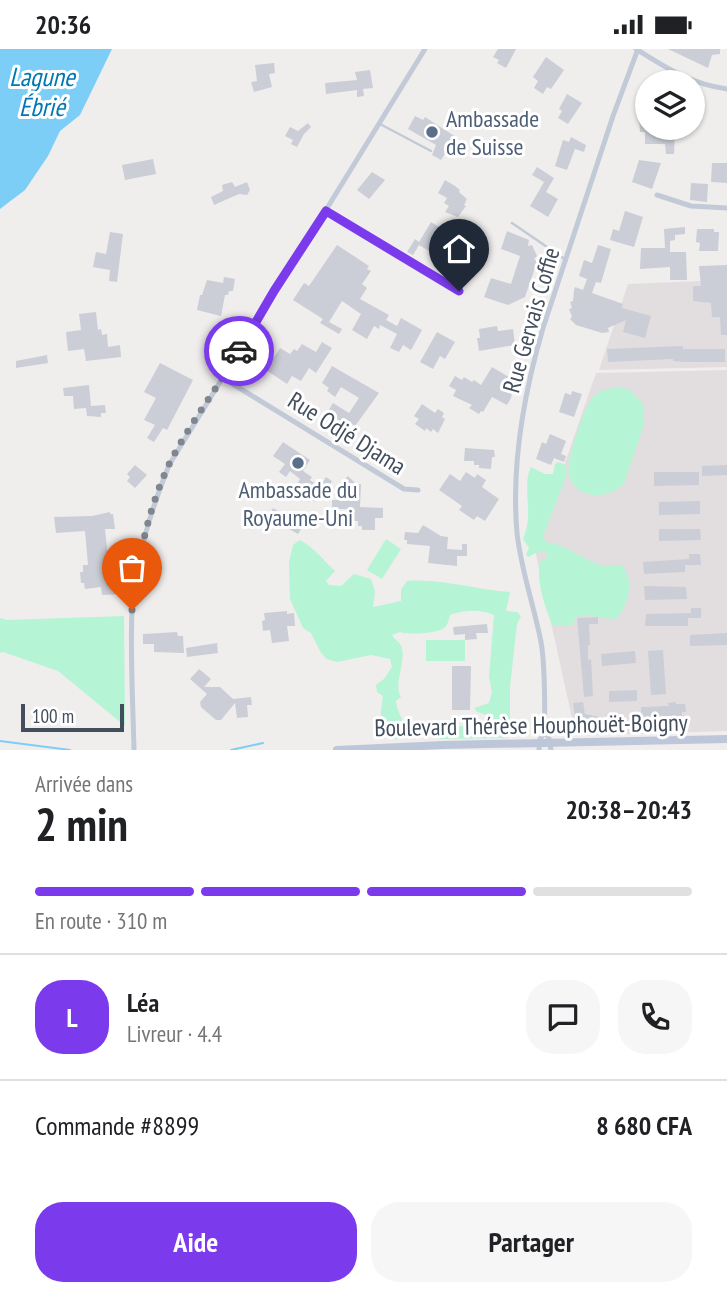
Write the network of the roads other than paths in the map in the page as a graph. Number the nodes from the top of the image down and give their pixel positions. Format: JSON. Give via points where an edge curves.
{"nodes":[{"id":1,"x":425,"y":49,"type":"edge"},
{"id":2,"x":637,"y":49,"type":"edge"},
{"id":3,"x":727,"y":89,"type":"edge"},
{"id":4,"x":380,"y":124,"type":"junction"},
{"id":5,"x":430,"y":151,"type":"dead end"},
{"id":6,"x":657,"y":195,"type":"dead end"},
{"id":7,"x":727,"y":208,"type":"edge"},
{"id":8,"x":326,"y":211,"type":"junction"},
{"id":9,"x":512,"y":223,"type":"dead end"},
{"id":10,"x":566,"y":260,"type":"junction"},
{"id":11,"x":459,"y":291,"type":"dead end"},
{"id":12,"x":223,"y":378,"type":"junction"},
{"id":13,"x":418,"y":490,"type":"dead end"},
{"id":14,"x":545,"y":733,"type":"junction"},
{"id":15,"x":727,"y":739,"type":"edge"},
{"id":16,"x":539,"y":747,"type":"edge"},
{"id":17,"x":551,"y":747,"type":"edge"},
{"id":18,"x":134,"y":750,"type":"edge"},
{"id":19,"x":337,"y":750,"type":"edge"}],
"edges":[{"from":1,"to":4,"type":"street"},
{"from":2,"to":3,"type":"street","via":[[683,78]]},
{"from":2,"to":10,"type":"street","name":"Rue Gervais Coffie"},
{"from":4,"to":5,"type":"lane"},
{"from":4,"to":8,"type":"street"},
{"from":6,"to":7,"type":"street","via":[[704,208]]},
{"from":8,"to":11,"type":"street"},
{"from":8,"to":12,"type":"street"},
{"from":9,"to":10,"type":"lane"},
{"from":10,"to":14,"type":"street","name":"Rue Gervais Coffie","via":[[527,391],[517,486],[519,547],[542,653]]},
{"from":12,"to":13,"type":"street","name":"Rue Odjé Djama","via":[[404,489]]},
{"from":12,"to":18,"type":"street","via":[[169,464],[146,533],[132,610]]},
{"from":14,"to":16,"type":"street"},
{"from":14,"to":17,"type":"street"},
{"from":15,"to":17,"type":"main road","name":"Boulevard Thérèse Houphouët-Boigny"},
{"from":16,"to":17,"type":"main road","name":"Boulevard Thérèse Houphouët-Boigny"},
{"from":16,"to":19,"type":"main road","name":"Boulevard Thérèse Houphouët-Boigny"}]}
